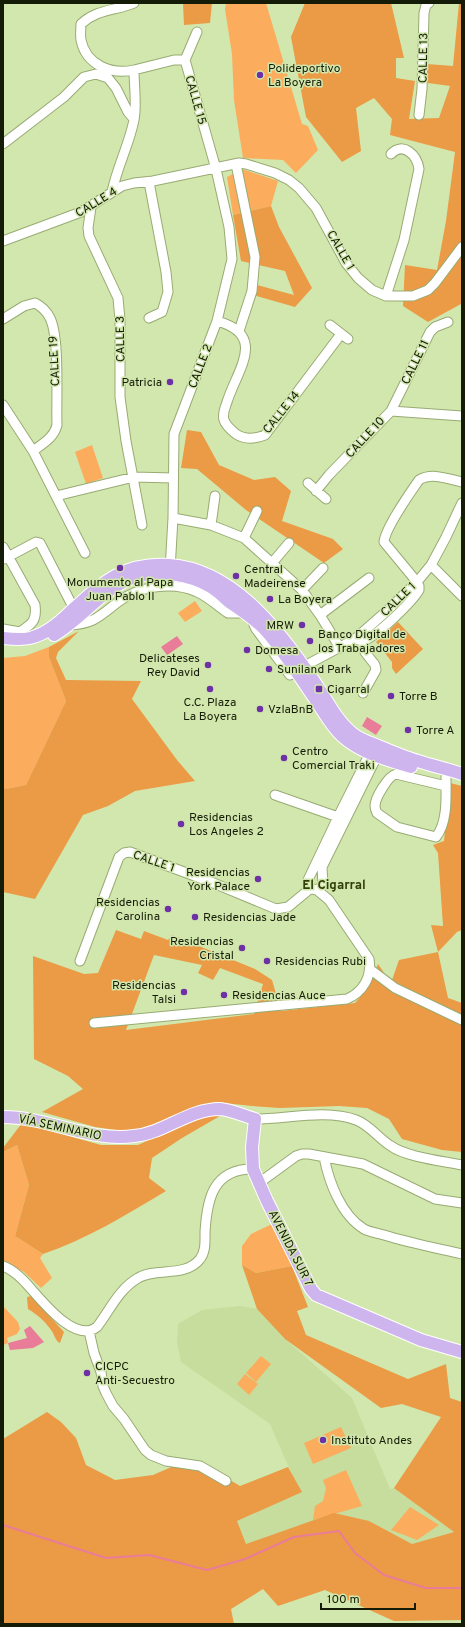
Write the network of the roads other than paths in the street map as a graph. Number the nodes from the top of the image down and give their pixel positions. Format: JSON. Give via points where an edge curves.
{"nodes":[{"id":1,"x":134,"y":3,"type":"edge"},
{"id":2,"x":428,"y":3,"type":"edge"},
{"id":3,"x":197,"y":32,"type":"dead end"},
{"id":4,"x":185,"y":60,"type":"junction"},
{"id":5,"x":134,"y":70,"type":"junction"},
{"id":6,"x":419,"y":115,"type":"dead end"},
{"id":7,"x":134,"y":119,"type":"junction"},
{"id":8,"x":3,"y":144,"type":"edge"},
{"id":9,"x":391,"y":154,"type":"dead end"},
{"id":10,"x":236,"y":164,"type":"junction"},
{"id":11,"x":216,"y":168,"type":"junction"},
{"id":12,"x":149,"y":182,"type":"junction"},
{"id":13,"x":112,"y":192,"type":"junction"},
{"id":14,"x":91,"y":207,"type":"junction"},
{"id":15,"x":3,"y":241,"type":"edge"},
{"id":16,"x":462,"y":247,"type":"edge"},
{"id":17,"x":386,"y":296,"type":"junction"},
{"id":18,"x":3,"y":318,"type":"edge"},
{"id":19,"x":150,"y":318,"type":"dead end"},
{"id":20,"x":217,"y":321,"type":"junction"},
{"id":21,"x":448,"y":322,"type":"dead end"},
{"id":22,"x":330,"y":325,"type":"dead end"},
{"id":23,"x":239,"y":331,"type":"junction"},
{"id":24,"x":3,"y":405,"type":"edge"},
{"id":25,"x":391,"y":411,"type":"junction"},
{"id":26,"x":462,"y":416,"type":"edge"},
{"id":27,"x":33,"y":451,"type":"junction"},
{"id":28,"x":134,"y":477,"type":"junction"},
{"id":29,"x":173,"y":478,"type":"junction"},
{"id":30,"x":462,"y":482,"type":"edge"},
{"id":31,"x":308,"y":483,"type":"dead end"},
{"id":32,"x":316,"y":491,"type":"junction"},
{"id":33,"x":56,"y":496,"type":"junction"},
{"id":34,"x":215,"y":496,"type":"dead end"},
{"id":35,"x":326,"y":499,"type":"dead end"},
{"id":36,"x":462,"y":503,"type":"edge"},
{"id":37,"x":257,"y":512,"type":"dead end"},
{"id":38,"x":173,"y":518,"type":"junction"},
{"id":39,"x":142,"y":525,"type":"dead end"},
{"id":40,"x":211,"y":525,"type":"junction"},
{"id":41,"x":244,"y":538,"type":"junction"},
{"id":42,"x":289,"y":543,"type":"dead end"},
{"id":43,"x":4,"y":553,"type":"edge"},
{"id":44,"x":85,"y":553,"type":"dead end"},
{"id":45,"x":272,"y":563,"type":"junction"},
{"id":46,"x":431,"y":565,"type":"junction"},
{"id":47,"x":323,"y":568,"type":"dead end"},
{"id":48,"x":170,"y":569,"type":"junction"},
{"id":49,"x":369,"y":578,"type":"dead end"},
{"id":50,"x":417,"y":582,"type":"junction"},
{"id":51,"x":302,"y":590,"type":"junction"},
{"id":52,"x":462,"y":596,"type":"edge"},
{"id":53,"x":74,"y":609,"type":"junction"},
{"id":54,"x":320,"y":615,"type":"junction"},
{"id":55,"x":251,"y":616,"type":"junction"},
{"id":56,"x":70,"y":625,"type":"junction"},
{"id":57,"x":3,"y":629,"type":"edge"},
{"id":58,"x":3,"y":638,"type":"edge"},
{"id":59,"x":358,"y":640,"type":"junction"},
{"id":60,"x":3,"y":646,"type":"edge"},
{"id":61,"x":340,"y":648,"type":"junction"},
{"id":62,"x":297,"y":670,"type":"junction"},
{"id":63,"x":363,"y":693,"type":"dead end"},
{"id":64,"x":375,"y":751,"type":"junction"},
{"id":65,"x":462,"y":774,"type":"edge"},
{"id":66,"x":446,"y":781,"type":"junction"},
{"id":67,"x":462,"y":782,"type":"edge"},
{"id":68,"x":275,"y":796,"type":"dead end"},
{"id":69,"x":338,"y":817,"type":"junction"},
{"id":70,"x":319,"y":866,"type":"junction"},
{"id":71,"x":314,"y":889,"type":"junction"},
{"id":72,"x":80,"y":961,"type":"dead end"},
{"id":73,"x":371,"y":970,"type":"junction"},
{"id":74,"x":462,"y":1020,"type":"edge"},
{"id":75,"x":94,"y":1023,"type":"dead end"},
{"id":76,"x":3,"y":1117,"type":"edge"},
{"id":77,"x":255,"y":1119,"type":"junction"},
{"id":78,"x":324,"y":1158,"type":"junction"},
{"id":79,"x":462,"y":1164,"type":"edge"},
{"id":80,"x":253,"y":1169,"type":"junction"},
{"id":81,"x":259,"y":1183,"type":"junction"},
{"id":82,"x":462,"y":1203,"type":"edge"},
{"id":83,"x":462,"y":1254,"type":"edge"},
{"id":84,"x":3,"y":1266,"type":"edge"},
{"id":85,"x":89,"y":1331,"type":"junction"},
{"id":86,"x":462,"y":1352,"type":"edge"},
{"id":87,"x":226,"y":1481,"type":"dead end"}],
"edges":[{"from":1,"to":5,"type":"street","via":[[90,16],[81,24],[81,40],[88,55],[102,67],[117,71]]},
{"from":2,"to":6,"type":"street","name":"CALLE 13","via":[[424,13]]},
{"from":3,"to":4,"type":"street","name":"CALLE 15"},
{"from":4,"to":5,"type":"street","via":[[174,60]]},
{"from":4,"to":11,"type":"street","name":"CALLE 15"},
{"from":5,"to":7,"type":"street"},
{"from":7,"to":8,"type":"street","via":[[108,78],[96,74],[84,77],[64,97]]},
{"from":7,"to":13,"type":"street"},
{"from":9,"to":17,"type":"street","via":[[402,148],[414,156],[419,169],[404,240]]},
{"from":10,"to":11,"type":"street","name":"CALLE 1"},
{"from":10,"to":17,"type":"street","name":"CALLE 1","via":[[246,164],[276,173],[299,188],[316,208],[346,263],[358,278],[372,290]]},
{"from":10,"to":23,"type":"street","via":[[255,257],[252,291]]},
{"from":11,"to":12,"type":"street","name":"CALLE 4"},
{"from":11,"to":20,"type":"street","name":"CALLE 2","via":[[232,244],[232,259]]},
{"from":12,"to":13,"type":"street","name":"CALLE 4","via":[[122,186]]},
{"from":12,"to":19,"type":"street","via":[[168,292],[162,312]]},
{"from":13,"to":14,"type":"street","name":"CALLE 4"},
{"from":14,"to":15,"type":"street","name":"CALLE 4","via":[[66,219]]},
{"from":14,"to":28,"type":"street","name":"CALLE 3","via":[[89,236],[118,298],[120,397]]},
{"from":16,"to":17,"type":"street","name":"CALLE 1","via":[[428,290],[413,296]]},
{"from":18,"to":27,"type":"street","name":"CALLE 19","via":[[35,303],[47,314],[52,327],[56,350],[56,431]]},
{"from":20,"to":23,"type":"street"},
{"from":20,"to":29,"type":"street","name":"CALLE 2","via":[[174,434]]},
{"from":21,"to":25,"type":"street","name":"CALLE 11","via":[[435,326],[430,332]]},
{"from":22,"to":23,"type":"street","name":"CALLE 14","via":[[344,336],[265,435],[254,439],[240,437],[230,430],[224,420],[224,412],[246,353],[245,342]]},
{"from":24,"to":27,"type":"street"},
{"from":25,"to":26,"type":"street","name":"CALLE 10"},
{"from":25,"to":32,"type":"street","name":"CALLE 10"},
{"from":27,"to":33,"type":"street"},
{"from":28,"to":29,"type":"street"},
{"from":28,"to":33,"type":"street"},
{"from":28,"to":39,"type":"street","name":"CALLE 3"},
{"from":29,"to":38,"type":"street","name":"CALLE 2"},
{"from":30,"to":50,"type":"street","via":[[438,476],[426,476],[418,480],[384,538],[384,542]]},
{"from":31,"to":32,"type":"street"},
{"from":32,"to":35,"type":"street"},
{"from":33,"to":44,"type":"street"},
{"from":34,"to":40,"type":"street"},
{"from":36,"to":46,"type":"street","name":"CALLE 1"},
{"from":37,"to":41,"type":"street"},
{"from":38,"to":40,"type":"street"},
{"from":38,"to":48,"type":"street","name":"CALLE 2"},
{"from":40,"to":41,"type":"street"},
{"from":41,"to":45,"type":"street"},
{"from":42,"to":45,"type":"street"},
{"from":43,"to":53,"type":"street","via":[[36,542],[40,543]]},
{"from":43,"to":57,"type":"street","via":[[35,605],[36,615],[30,626],[20,632]]},
{"from":45,"to":51,"type":"street"},
{"from":46,"to":50,"type":"street","name":"CALLE 1"},
{"from":46,"to":52,"type":"street"},
{"from":47,"to":51,"type":"street"},
{"from":48,"to":53,"type":"main road","via":[[138,566],[119,572],[98,586]]},
{"from":48,"to":55,"type":"main road","via":[[213,588]]},
{"from":48,"to":56,"type":"main road","via":[[115,586]]},
{"from":48,"to":62,"type":"main road","via":[[192,569],[208,574],[236,593],[275,628]]},
{"from":49,"to":54,"type":"street"},
{"from":50,"to":59,"type":"street","name":"CALLE 1"},
{"from":51,"to":54,"type":"street"},
{"from":53,"to":58,"type":"main road","via":[[55,626],[38,636]]},
{"from":54,"to":61,"type":"street"},
{"from":55,"to":56,"type":"street","via":[[228,613],[197,591],[170,586],[136,591],[91,622]]},
{"from":55,"to":62,"type":"main road"},
{"from":56,"to":60,"type":"main road","via":[[40,643],[16,647]]},
{"from":59,"to":61,"type":"street","name":"CALLE 1"},
{"from":59,"to":63,"type":"street","via":[[376,670]]},
{"from":61,"to":62,"type":"street","name":"CALLE 1"},
{"from":62,"to":64,"type":"main road","via":[[343,724]]},
{"from":64,"to":65,"type":"main road"},
{"from":64,"to":66,"type":"main road"},
{"from":64,"to":69,"type":"street"},
{"from":64,"to":70,"type":"street"},
{"from":66,"to":66,"type":"street","via":[[391,775],[375,805],[377,813],[396,827],[436,837],[443,822]]},
{"from":66,"to":67,"type":"main road"},
{"from":68,"to":69,"type":"street"},
{"from":69,"to":70,"type":"street"},
{"from":70,"to":71,"type":"street","via":[[322,885]]},
{"from":70,"to":71,"type":"street","via":[[308,880],[308,885]]},
{"from":71,"to":72,"type":"street","name":"CALLE 1","via":[[288,907],[276,909],[130,852],[124,853],[119,857]]},
{"from":71,"to":73,"type":"street","via":[[329,900],[367,955]]},
{"from":73,"to":74,"type":"street","via":[[395,988]]},
{"from":73,"to":75,"type":"street","via":[[364,986],[347,1000]]},
{"from":76,"to":77,"type":"main road","name":"VÍA SEMINARIO","via":[[29,1118],[94,1135],[115,1137],[155,1132],[187,1116],[204,1111],[229,1110]]},
{"from":77,"to":79,"type":"street","via":[[298,1116],[356,1120],[391,1147],[405,1153]]},
{"from":77,"to":80,"type":"main road","name":"AVENIDA SUR 7"},
{"from":78,"to":81,"type":"street","via":[[302,1154],[296,1156]]},
{"from":78,"to":82,"type":"street","via":[[338,1158],[363,1164],[435,1199]]},
{"from":78,"to":83,"type":"street","via":[[342,1204],[351,1218],[364,1229]]},
{"from":80,"to":81,"type":"main road","name":"AVENIDA SUR 7"},
{"from":80,"to":85,"type":"street","via":[[229,1173],[211,1193],[207,1209],[204,1252],[197,1262],[184,1269],[137,1278],[120,1293],[97,1327]]},
{"from":81,"to":86,"type":"main road","name":"AVENIDA SUR 7","via":[[316,1295],[421,1340]]},
{"from":84,"to":85,"type":"street","via":[[14,1271],[65,1323],[79,1330]]},
{"from":85,"to":87,"type":"street","via":[[106,1393],[144,1450],[166,1461],[200,1466]]}]}
